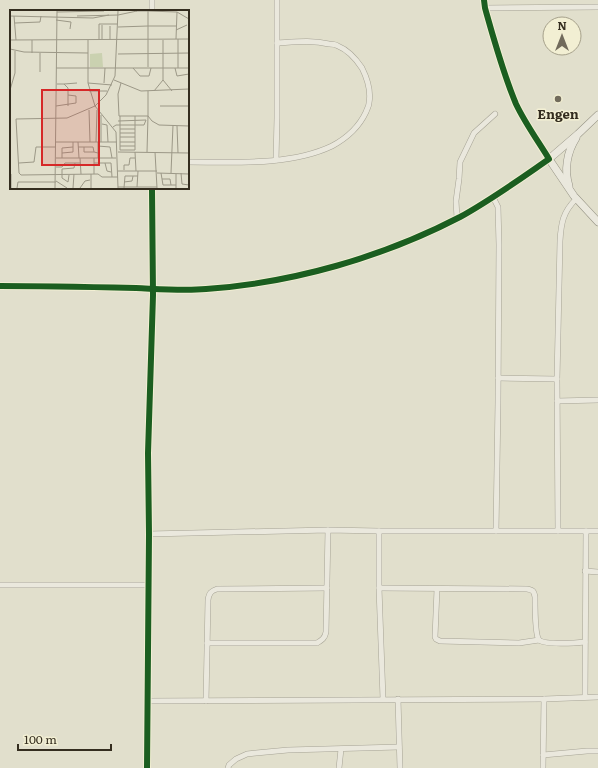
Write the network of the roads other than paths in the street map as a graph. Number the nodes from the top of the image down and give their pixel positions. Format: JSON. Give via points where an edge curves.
{"nodes":[{"id":1,"x":277,"y":0,"type":"edge"},
{"id":2,"x":484,"y":0,"type":"edge"},
{"id":3,"x":598,"y":7,"type":"edge"},
{"id":4,"x":485,"y":8,"type":"junction"},
{"id":5,"x":277,"y":43,"type":"junction"},
{"id":6,"x":495,"y":114,"type":"dead end"},
{"id":7,"x":598,"y":115,"type":"edge"},
{"id":8,"x":578,"y":134,"type":"junction"},
{"id":9,"x":549,"y":159,"type":"junction"},
{"id":10,"x":276,"y":160,"type":"junction"},
{"id":11,"x":189,"y":162,"type":"edge"},
{"id":12,"x":152,"y":189,"type":"edge"},
{"id":13,"x":493,"y":197,"type":"junction"},
{"id":14,"x":575,"y":197,"type":"junction"},
{"id":15,"x":457,"y":218,"type":"junction"},
{"id":16,"x":598,"y":222,"type":"edge"},
{"id":17,"x":0,"y":286,"type":"edge"},
{"id":18,"x":153,"y":289,"type":"junction"},
{"id":19,"x":498,"y":378,"type":"junction"},
{"id":20,"x":557,"y":379,"type":"junction"},
{"id":21,"x":557,"y":400,"type":"junction"},
{"id":22,"x":598,"y":400,"type":"edge"},
{"id":23,"x":328,"y":530,"type":"junction"},
{"id":24,"x":496,"y":531,"type":"junction"},
{"id":25,"x":558,"y":531,"type":"junction"},
{"id":26,"x":586,"y":531,"type":"junction"},
{"id":27,"x":598,"y":531,"type":"edge"},
{"id":28,"x":379,"y":532,"type":"junction"},
{"id":29,"x":149,"y":534,"type":"junction"},
{"id":30,"x":585,"y":571,"type":"junction"},
{"id":31,"x":598,"y":572,"type":"edge"},
{"id":32,"x":0,"y":585,"type":"edge"},
{"id":33,"x":149,"y":585,"type":"junction"},
{"id":34,"x":327,"y":588,"type":"junction"},
{"id":35,"x":379,"y":588,"type":"junction"},
{"id":36,"x":437,"y":588,"type":"junction"},
{"id":37,"x":539,"y":640,"type":"junction"},
{"id":38,"x":585,"y":642,"type":"junction"},
{"id":39,"x":207,"y":643,"type":"junction"},
{"id":40,"x":585,"y":697,"type":"junction"},
{"id":41,"x":598,"y":697,"type":"edge"},
{"id":42,"x":383,"y":699,"type":"junction"},
{"id":43,"x":398,"y":699,"type":"junction"},
{"id":44,"x":544,"y":699,"type":"junction"},
{"id":45,"x":148,"y":701,"type":"junction"},
{"id":46,"x":206,"y":701,"type":"junction"},
{"id":47,"x":399,"y":747,"type":"junction"},
{"id":48,"x":341,"y":749,"type":"junction"},
{"id":49,"x":598,"y":751,"type":"edge"},
{"id":50,"x":544,"y":755,"type":"junction"},
{"id":51,"x":147,"y":768,"type":"edge"},
{"id":52,"x":228,"y":768,"type":"edge"},
{"id":53,"x":339,"y":768,"type":"edge"},
{"id":54,"x":400,"y":768,"type":"edge"},
{"id":55,"x":543,"y":768,"type":"edge"}],
"edges":[{"from":1,"to":5,"type":"street"},
{"from":2,"to":4,"type":"street"},
{"from":3,"to":4,"type":"street"},
{"from":4,"to":9,"type":"street","via":[[498,54],[517,104]]},
{"from":5,"to":10,"type":"street"},
{"from":5,"to":10,"type":"street","via":[[299,41],[338,45],[358,61],[365,74],[369,104],[362,120],[342,140],[318,151]]},
{"from":6,"to":15,"type":"street","via":[[474,133],[460,162]]},
{"from":7,"to":8,"type":"main road"},
{"from":8,"to":9,"type":"main road"},
{"from":8,"to":14,"type":"main road","via":[[570,149],[567,164],[568,180]]},
{"from":9,"to":13,"type":"street"},
{"from":9,"to":14,"type":"main road"},
{"from":10,"to":11,"type":"street"},
{"from":12,"to":18,"type":"street"},
{"from":13,"to":15,"type":"street"},
{"from":13,"to":19,"type":"street","via":[[498,207]]},
{"from":14,"to":16,"type":"main road"},
{"from":14,"to":20,"type":"street","via":[[567,208],[561,228]]},
{"from":15,"to":18,"type":"street","via":[[372,255],[292,277],[204,289]]},
{"from":17,"to":18,"type":"street"},
{"from":18,"to":29,"type":"street","via":[[148,453]]},
{"from":19,"to":20,"type":"street"},
{"from":19,"to":24,"type":"street"},
{"from":20,"to":21,"type":"street"},
{"from":21,"to":22,"type":"street"},
{"from":21,"to":25,"type":"street"},
{"from":23,"to":28,"type":"street"},
{"from":23,"to":29,"type":"street"},
{"from":23,"to":34,"type":"street"},
{"from":24,"to":25,"type":"street"},
{"from":24,"to":28,"type":"street"},
{"from":25,"to":26,"type":"street"},
{"from":26,"to":27,"type":"street"},
{"from":26,"to":30,"type":"street"},
{"from":28,"to":35,"type":"street"},
{"from":29,"to":33,"type":"street"},
{"from":30,"to":31,"type":"street"},
{"from":30,"to":38,"type":"street"},
{"from":32,"to":33,"type":"street"},
{"from":33,"to":45,"type":"street"},
{"from":34,"to":39,"type":"street","via":[[212,591],[208,600]]},
{"from":34,"to":39,"type":"street","via":[[326,632],[322,641]]},
{"from":35,"to":36,"type":"street"},
{"from":35,"to":42,"type":"street"},
{"from":36,"to":37,"type":"street","via":[[531,589],[535,597],[536,630]]},
{"from":36,"to":37,"type":"street","via":[[436,639],[519,643]]},
{"from":37,"to":38,"type":"street","via":[[549,643]]},
{"from":38,"to":40,"type":"street"},
{"from":39,"to":46,"type":"street"},
{"from":40,"to":41,"type":"street"},
{"from":40,"to":44,"type":"street"},
{"from":42,"to":43,"type":"street"},
{"from":42,"to":46,"type":"street"},
{"from":43,"to":44,"type":"street"},
{"from":43,"to":47,"type":"street"},
{"from":44,"to":50,"type":"street"},
{"from":45,"to":46,"type":"street"},
{"from":45,"to":51,"type":"street"},
{"from":47,"to":48,"type":"street"},
{"from":47,"to":54,"type":"street"},
{"from":48,"to":52,"type":"street","via":[[247,754],[236,759]]},
{"from":48,"to":53,"type":"street"},
{"from":49,"to":50,"type":"street"},
{"from":50,"to":55,"type":"street"}]}
